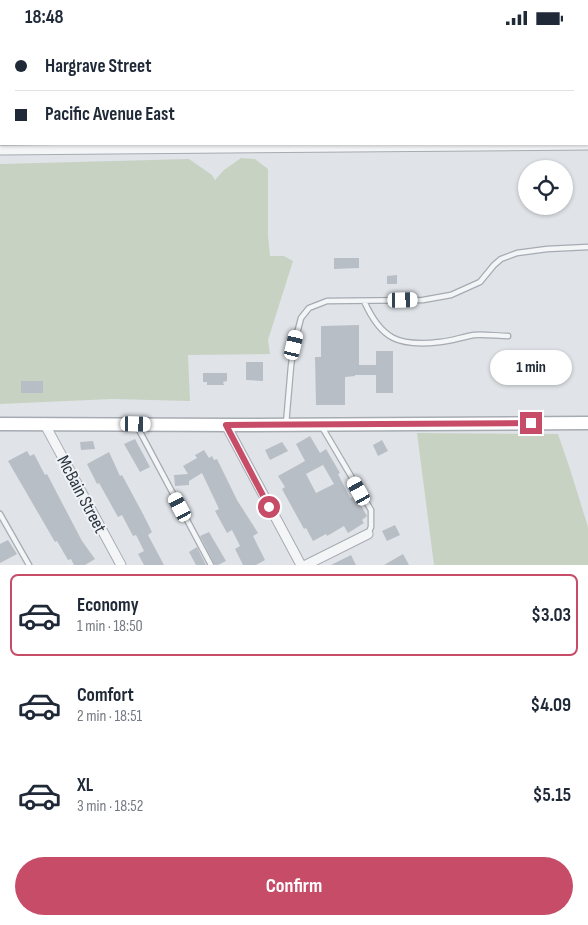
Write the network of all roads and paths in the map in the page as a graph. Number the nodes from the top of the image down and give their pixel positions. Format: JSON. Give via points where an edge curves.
{"nodes":[{"id":1,"x":426,"y":145,"type":"edge"},
{"id":2,"x":588,"y":145,"type":"edge"},
{"id":3,"x":66,"y":146,"type":"edge"},
{"id":4,"x":0,"y":150,"type":"edge"},
{"id":5,"x":588,"y":247,"type":"edge"},
{"id":6,"x":364,"y":301,"type":"junction"},
{"id":7,"x":508,"y":336,"type":"dead end"},
{"id":8,"x":44,"y":423,"type":"junction"},
{"id":9,"x":588,"y":423,"type":"edge"},
{"id":10,"x":0,"y":424,"type":"edge"},
{"id":11,"x":136,"y":424,"type":"junction"},
{"id":12,"x":226,"y":425,"type":"junction"},
{"id":13,"x":286,"y":425,"type":"junction"},
{"id":14,"x":321,"y":425,"type":"junction"},
{"id":15,"x":0,"y":514,"type":"edge"},
{"id":16,"x":368,"y":534,"type":"joint"},
{"id":17,"x":29,"y":565,"type":"edge"},
{"id":18,"x":121,"y":565,"type":"edge"},
{"id":19,"x":211,"y":565,"type":"edge"},
{"id":20,"x":301,"y":565,"type":"edge"},
{"id":21,"x":306,"y":565,"type":"edge"}],
"edges":[{"from":1,"to":2,"type":"street"},
{"from":1,"to":3,"type":"street"},
{"from":3,"to":4,"type":"street"},
{"from":5,"to":6,"type":"lane","via":[[517,253],[500,259],[480,282],[451,295]]},
{"from":6,"to":7,"type":"lane","via":[[372,320],[387,336],[403,343],[439,342],[475,335]]},
{"from":6,"to":13,"type":"lane","via":[[327,301],[309,308],[301,318],[291,366]]},
{"from":8,"to":10,"type":"street"},
{"from":8,"to":11,"type":"street"},
{"from":8,"to":18,"type":"street","name":"McBain Street"},
{"from":9,"to":14,"type":"street"},
{"from":11,"to":12,"type":"street"},
{"from":11,"to":19,"type":"lane"},
{"from":12,"to":13,"type":"street"},
{"from":12,"to":20,"type":"street"},
{"from":13,"to":14,"type":"street"},
{"from":14,"to":16,"type":"lane","via":[[371,510]]},
{"from":15,"to":17,"type":"lane"},
{"from":16,"to":21,"type":"street"}]}
